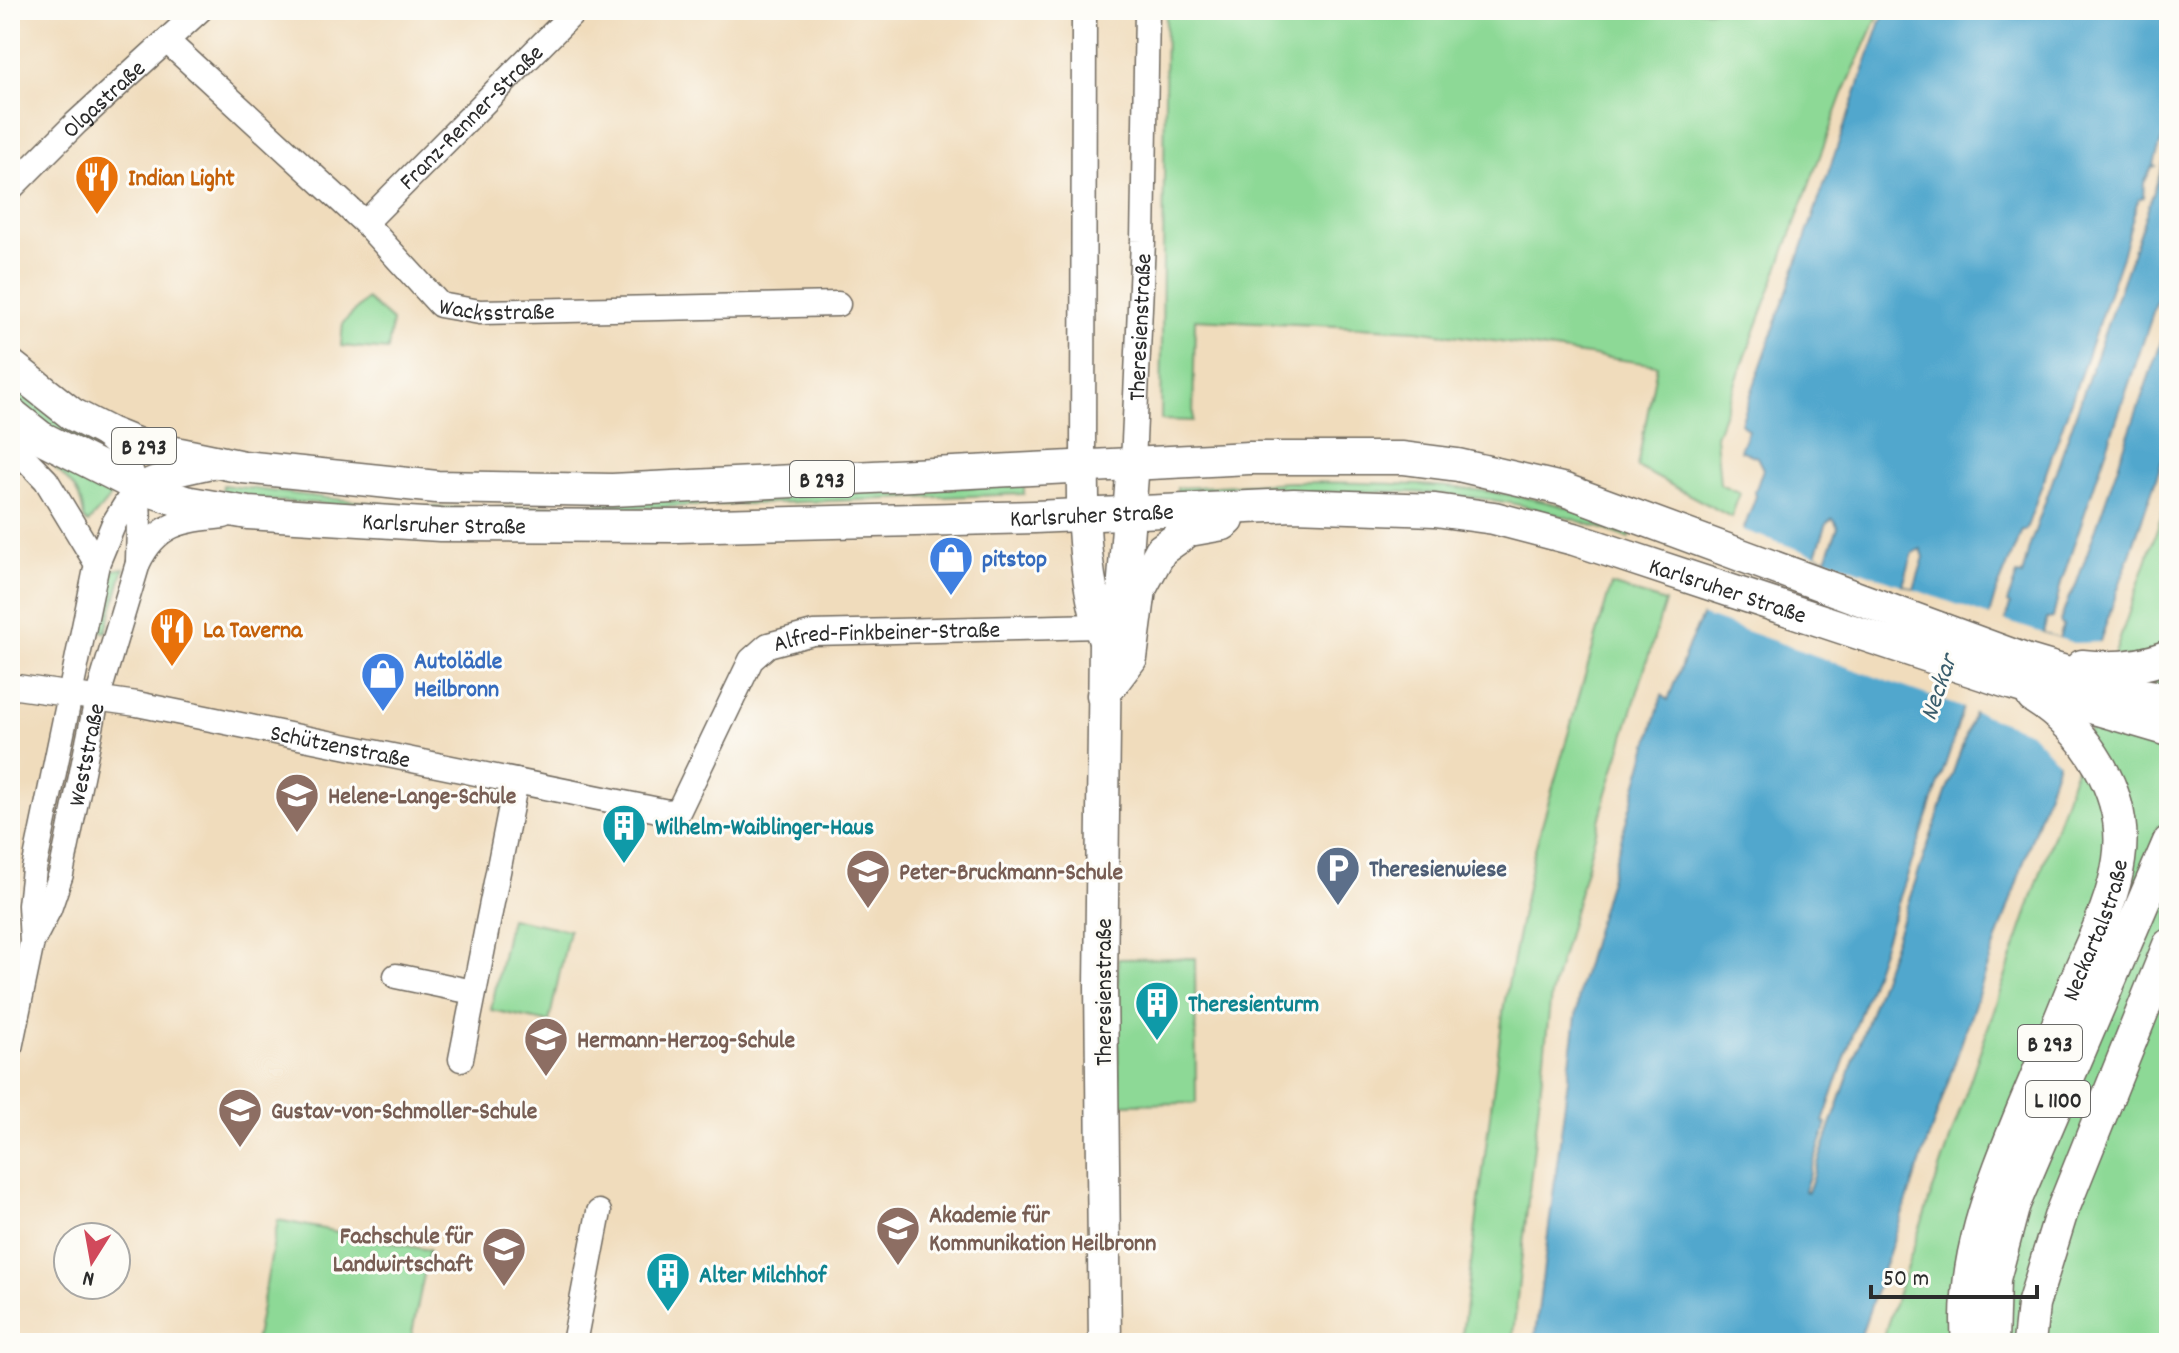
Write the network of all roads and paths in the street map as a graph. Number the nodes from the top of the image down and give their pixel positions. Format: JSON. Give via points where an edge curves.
{"nodes":[{"id":1,"x":200,"y":10,"type":"edge"},
{"id":2,"x":576,"y":10,"type":"edge"},
{"id":3,"x":1084,"y":10,"type":"edge"},
{"id":4,"x":1147,"y":10,"type":"edge"},
{"id":5,"x":168,"y":42,"type":"junction"},
{"id":6,"x":10,"y":189,"type":"edge"},
{"id":7,"x":365,"y":223,"type":"junction"},
{"id":8,"x":838,"y":304,"type":"dead end"},
{"id":9,"x":10,"y":365,"type":"edge"},
{"id":10,"x":10,"y":413,"type":"edge"},
{"id":11,"x":72,"y":414,"type":"junction"},
{"id":12,"x":10,"y":443,"type":"edge"},
{"id":13,"x":1133,"y":463,"type":"junction"},
{"id":14,"x":222,"y":464,"type":"junction"},
{"id":15,"x":1083,"y":466,"type":"junction"},
{"id":16,"x":137,"y":486,"type":"junction"},
{"id":17,"x":1242,"y":507,"type":"junction"},
{"id":18,"x":248,"y":513,"type":"junction"},
{"id":19,"x":1129,"y":513,"type":"junction"},
{"id":20,"x":1083,"y":515,"type":"junction"},
{"id":21,"x":138,"y":563,"type":"junction"},
{"id":22,"x":97,"y":564,"type":"junction"},
{"id":23,"x":1102,"y":633,"type":"junction"},
{"id":24,"x":2169,"y":656,"type":"edge"},
{"id":25,"x":2019,"y":672,"type":"junction"},
{"id":26,"x":10,"y":686,"type":"edge"},
{"id":27,"x":2111,"y":688,"type":"junction"},
{"id":28,"x":71,"y":694,"type":"junction"},
{"id":29,"x":1103,"y":695,"type":"junction"},
{"id":30,"x":97,"y":699,"type":"junction"},
{"id":31,"x":2169,"y":699,"type":"edge"},
{"id":32,"x":2169,"y":730,"type":"edge"},
{"id":33,"x":516,"y":781,"type":"junction"},
{"id":34,"x":679,"y":810,"type":"joint"},
{"id":35,"x":2169,"y":842,"type":"edge"},
{"id":36,"x":2169,"y":945,"type":"edge"},
{"id":37,"x":24,"y":952,"type":"edge"},
{"id":38,"x":396,"y":976,"type":"dead end"},
{"id":39,"x":473,"y":992,"type":"junction"},
{"id":40,"x":10,"y":1048,"type":"edge"},
{"id":41,"x":461,"y":1059,"type":"dead end"},
{"id":42,"x":599,"y":1212,"type":"dead end"},
{"id":43,"x":574,"y":1343,"type":"edge"},
{"id":44,"x":1105,"y":1343,"type":"edge"},
{"id":45,"x":1968,"y":1343,"type":"edge"},
{"id":46,"x":1992,"y":1343,"type":"edge"},
{"id":47,"x":2029,"y":1343,"type":"edge"}],
"edges":[{"from":1,"to":5,"type":"street","name":"Olgastraße"},
{"from":2,"to":7,"type":"street","name":"Franz-Renner-Straße"},
{"from":3,"to":15,"type":"street","name":"Theresienstraße"},
{"from":4,"to":13,"type":"street","name":"Theresienstraße"},
{"from":5,"to":6,"type":"street","name":"Olgastraße"},
{"from":5,"to":7,"type":"street","name":"Wacksstraße"},
{"from":7,"to":8,"type":"street","name":"Wacksstraße","via":[[440,305],[476,312]]},
{"from":9,"to":11,"type":"main road","name":"Weststraße","number":"B 293"},
{"from":10,"to":16,"type":"main road","number":"B 293","via":[[40,437]]},
{"from":11,"to":14,"type":"main road","name":"Karlsruher Straße","number":"B 293","via":[[141,446]]},
{"from":11,"to":16,"type":"street","name":"Weststraße","via":[[120,450]]},
{"from":12,"to":22,"type":"street","via":[[46,480]]},
{"from":13,"to":15,"type":"main road","name":"Karlsruher Straße","number":"B 293"},
{"from":13,"to":19,"type":"main road","name":"Theresienstraße"},
{"from":13,"to":25,"type":"main road","name":"Karlsruher Straße","number":"B 293","via":[[1403,458],[1562,489]]},
{"from":14,"to":15,"type":"main road","name":"Karlsruher Straße","number":"B 293","via":[[437,487],[612,490]]},
{"from":14,"to":16,"type":"street","name":"Karlsruher Straße"},
{"from":15,"to":20,"type":"main road","name":"Theresienstraße"},
{"from":16,"to":18,"type":"main road","name":"Karlsruher Straße","number":"B 293","via":[[185,502]]},
{"from":16,"to":21,"type":"street","name":"Weststraße"},
{"from":16,"to":22,"type":"street","name":"Weststraße"},
{"from":17,"to":19,"type":"main road","name":"Karlsruher Straße","number":"B 293"},
{"from":17,"to":25,"type":"main road","name":"Karlsruher Straße","number":"B 293","via":[[1435,510],[1494,518]]},
{"from":17,"to":29,"type":"main road","via":[[1223,524],[1189,530],[1161,550],[1140,589],[1131,658]]},
{"from":18,"to":20,"type":"main road","name":"Karlsruher Straße","number":"B 293","via":[[440,525],[631,526]]},
{"from":18,"to":21,"type":"street","name":"Weststraße","via":[[163,529],[147,543]]},
{"from":19,"to":20,"type":"main road","name":"Karlsruher Straße","number":"B 293"},
{"from":19,"to":23,"type":"main road","name":"Theresienstraße","via":[[1123,592]]},
{"from":20,"to":23,"type":"main road","name":"Theresienstraße"},
{"from":21,"to":30,"type":"street","name":"Weststraße"},
{"from":22,"to":28,"type":"street","name":"Weststraße"},
{"from":23,"to":29,"type":"main road","name":"Theresienstraße"},
{"from":23,"to":34,"type":"street","name":"Alfred-Finkbeiner-Straße","via":[[813,633],[768,645],[751,660]]},
{"from":24,"to":27,"type":"main road"},
{"from":25,"to":27,"type":"main road","name":"Karlsruher Straße"},
{"from":25,"to":27,"type":"main road","via":[[2091,667]]},
{"from":25,"to":45,"type":"main road","name":"Neckartalstraße","number":"B 293","via":[[2089,748],[2112,791],[2120,858],[2106,908],[1988,1194],[1969,1270]]},
{"from":26,"to":28,"type":"street","name":"Schützenstraße"},
{"from":27,"to":31,"type":"main road"},
{"from":27,"to":32,"type":"main road"},
{"from":28,"to":30,"type":"street","name":"Schützenstraße"},
{"from":28,"to":37,"type":"street","name":"Weststraße","via":[[34,869]]},
{"from":29,"to":44,"type":"main road","name":"Theresienstraße"},
{"from":30,"to":33,"type":"street","name":"Schützenstraße"},
{"from":30,"to":37,"type":"street","name":"Weststraße","via":[[61,874],[49,909]]},
{"from":33,"to":34,"type":"street","name":"Schützenstraße"},
{"from":33,"to":39,"type":"street"},
{"from":35,"to":46,"type":"main road","name":"Neckartalstraße","number":"L 1100","via":[[2014,1204],[1994,1279]]},
{"from":36,"to":47,"type":"main road","via":[[2061,1214],[2033,1305]]},
{"from":37,"to":40,"type":"street","name":"Weststraße"},
{"from":38,"to":39,"type":"street"},
{"from":39,"to":41,"type":"street"},
{"from":42,"to":43,"type":"street"}]}
